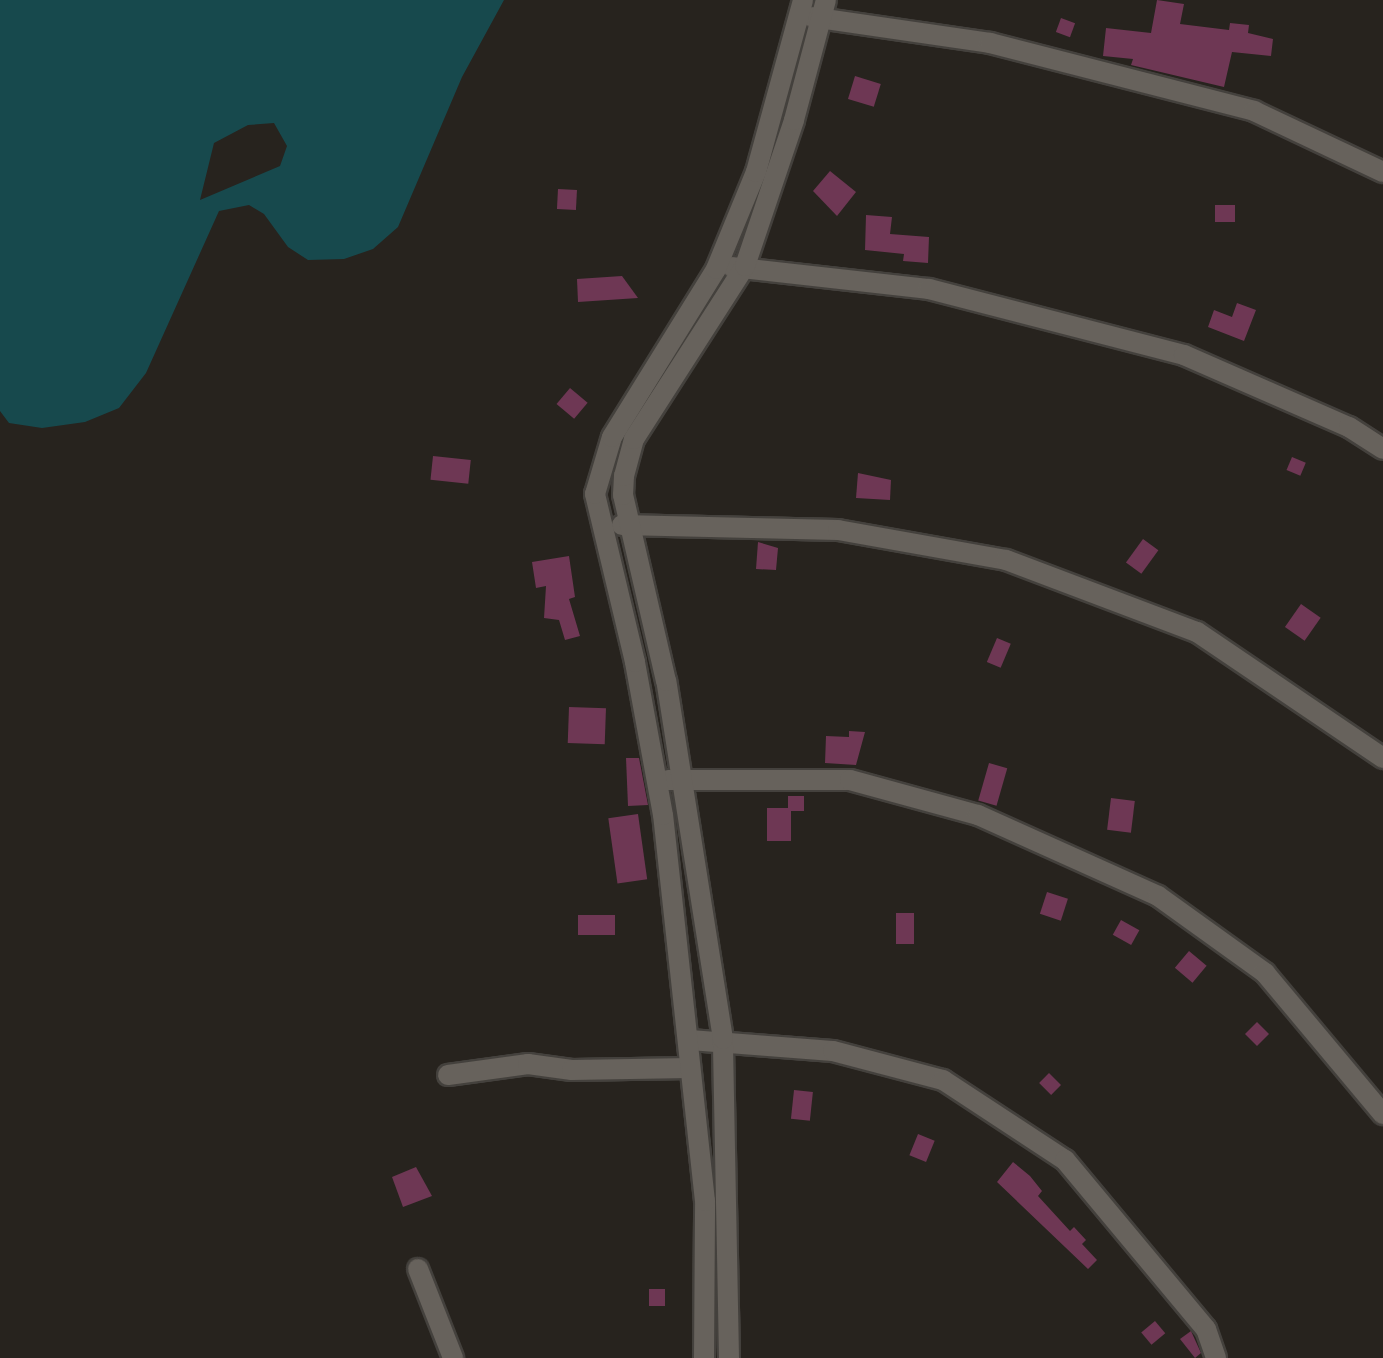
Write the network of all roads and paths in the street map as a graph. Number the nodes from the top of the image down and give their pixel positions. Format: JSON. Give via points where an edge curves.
{"nodes":[{"id":1,"x":801,"y":7,"type":"edge"},
{"id":2,"x":824,"y":10,"type":"edge"},
{"id":3,"x":1383,"y":172,"type":"edge"},
{"id":4,"x":745,"y":266,"type":"junction"},
{"id":5,"x":716,"y":269,"type":"junction"},
{"id":6,"x":1383,"y":449,"type":"edge"},
{"id":7,"x":603,"y":521,"type":"junction"},
{"id":8,"x":633,"y":526,"type":"junction"},
{"id":9,"x":1383,"y":758,"type":"edge"},
{"id":10,"x":681,"y":779,"type":"junction"},
{"id":11,"x":657,"y":782,"type":"junction"},
{"id":12,"x":723,"y":1039,"type":"junction"},
{"id":13,"x":690,"y":1040,"type":"junction"},
{"id":14,"x":690,"y":1068,"type":"junction"},
{"id":15,"x":448,"y":1075,"type":"dead end"},
{"id":16,"x":1383,"y":1114,"type":"edge"},
{"id":17,"x":418,"y":1269,"type":"dead end"},
{"id":18,"x":453,"y":1358,"type":"edge"},
{"id":19,"x":704,"y":1358,"type":"edge"},
{"id":20,"x":729,"y":1358,"type":"edge"},
{"id":21,"x":1216,"y":1358,"type":"edge"}],
"edges":[{"from":1,"to":2,"type":"street"},
{"from":1,"to":5,"type":"street","via":[[756,172]]},
{"from":2,"to":3,"type":"street","via":[[990,43],[1254,111]]},
{"from":2,"to":4,"type":"street"},
{"from":4,"to":5,"type":"street"},
{"from":4,"to":6,"type":"street","via":[[929,289],[1184,355],[1349,427]]},
{"from":4,"to":8,"type":"street","via":[[634,439],[623,495]]},
{"from":5,"to":7,"type":"street","via":[[612,437],[595,494]]},
{"from":7,"to":8,"type":"street"},
{"from":7,"to":11,"type":"street"},
{"from":8,"to":9,"type":"street","via":[[838,530],[1006,560],[1197,632]]},
{"from":8,"to":10,"type":"street"},
{"from":10,"to":11,"type":"street"},
{"from":10,"to":12,"type":"street"},
{"from":10,"to":16,"type":"street","via":[[850,780],[978,815],[1158,896],[1265,973]]},
{"from":11,"to":13,"type":"street"},
{"from":12,"to":13,"type":"street"},
{"from":12,"to":20,"type":"street"},
{"from":12,"to":21,"type":"street","via":[[833,1051],[943,1080],[1065,1160],[1206,1329]]},
{"from":13,"to":14,"type":"street"},
{"from":14,"to":15,"type":"street","via":[[572,1070],[528,1064]]},
{"from":14,"to":19,"type":"street","via":[[705,1201]]},
{"from":17,"to":18,"type":"street"}]}
